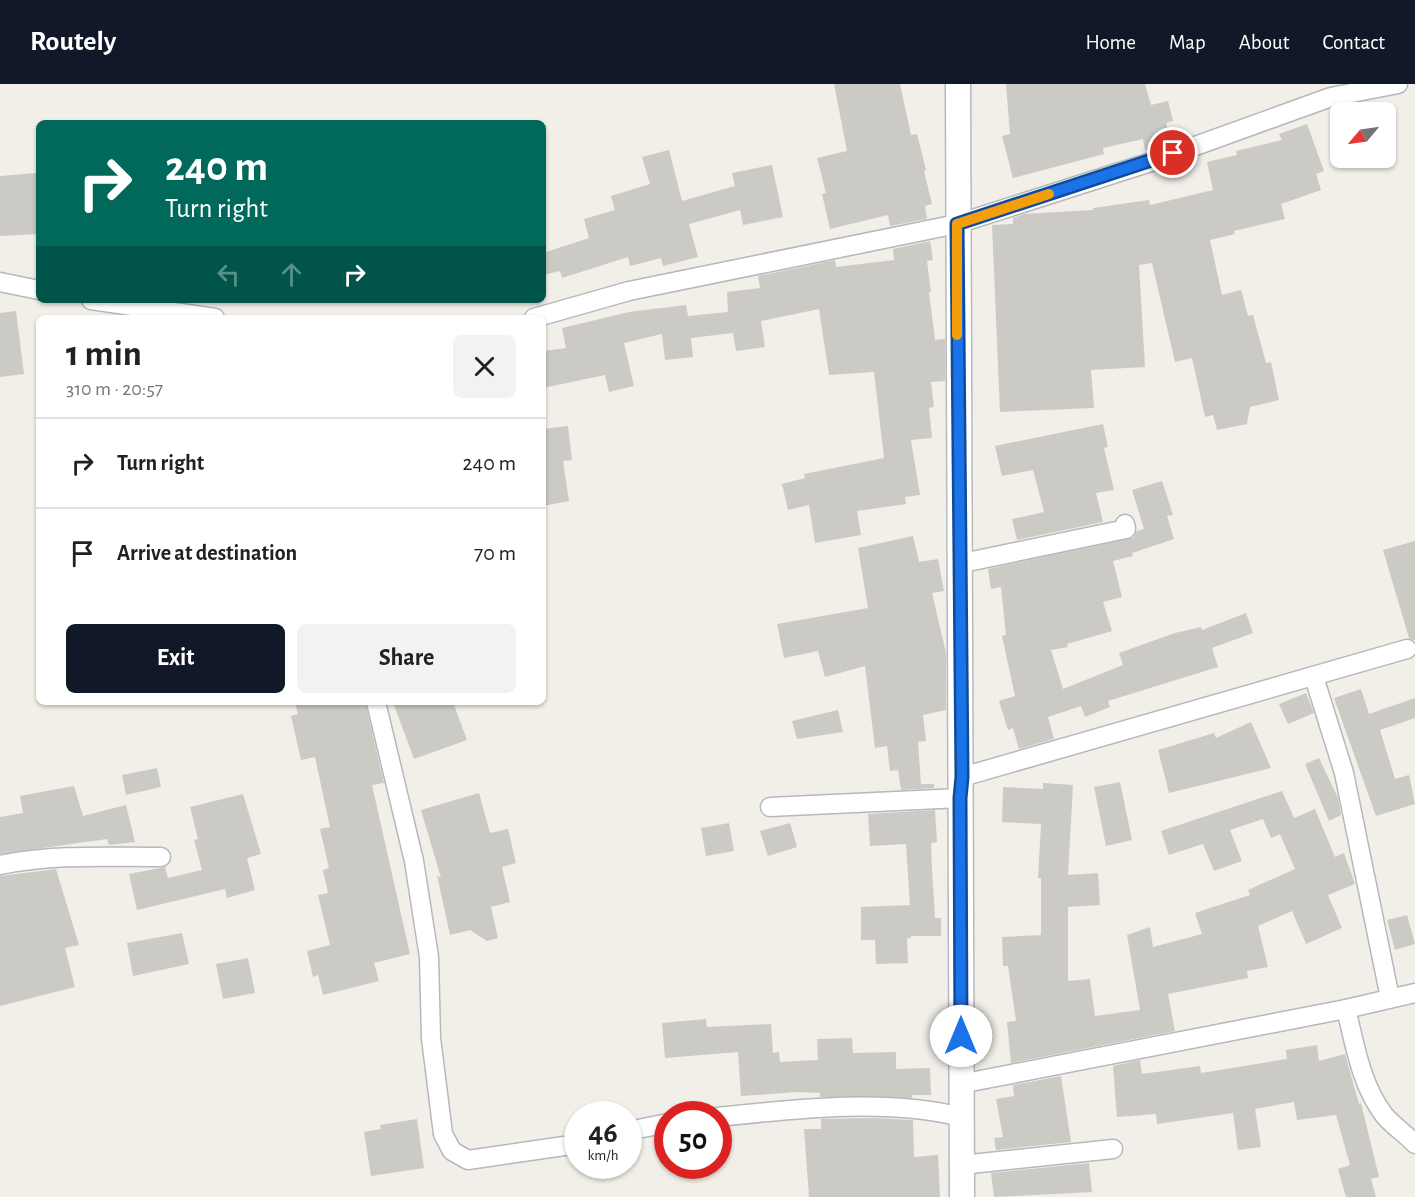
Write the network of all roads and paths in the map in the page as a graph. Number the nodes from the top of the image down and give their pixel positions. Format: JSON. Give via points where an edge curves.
{"nodes":[{"id":1,"x":958,"y":84,"type":"edge"},
{"id":2,"x":1398,"y":84,"type":"edge"},
{"id":3,"x":957,"y":224,"type":"junction"},
{"id":4,"x":0,"y":282,"type":"edge"},
{"id":5,"x":36,"y":289,"type":"edge"},
{"id":6,"x":112,"y":303,"type":"edge"},
{"id":7,"x":194,"y":315,"type":"edge"},
{"id":8,"x":545,"y":315,"type":"edge"},
{"id":9,"x":1125,"y":524,"type":"dead end"},
{"id":10,"x":958,"y":564,"type":"junction"},
{"id":11,"x":1407,"y":649,"type":"dead end"},
{"id":12,"x":1314,"y":677,"type":"junction"},
{"id":13,"x":377,"y":705,"type":"edge"},
{"id":14,"x":961,"y":787,"type":"junction"},
{"id":15,"x":770,"y":807,"type":"dead end"},
{"id":16,"x":161,"y":857,"type":"dead end"},
{"id":17,"x":0,"y":865,"type":"edge"},
{"id":18,"x":1415,"y":993,"type":"edge"},
{"id":19,"x":1390,"y":998,"type":"junction"},
{"id":20,"x":1346,"y":1009,"type":"junction"},
{"id":21,"x":960,"y":1084,"type":"junction"},
{"id":22,"x":732,"y":1115,"type":"edge"},
{"id":23,"x":961,"y":1117,"type":"junction"},
{"id":24,"x":1415,"y":1144,"type":"edge"},
{"id":25,"x":564,"y":1146,"type":"edge"},
{"id":26,"x":1113,"y":1149,"type":"dead end"},
{"id":27,"x":961,"y":1165,"type":"junction"},
{"id":28,"x":962,"y":1197,"type":"edge"}],
"edges":[{"from":1,"to":3,"type":"main road"},
{"from":2,"to":3,"type":"street","via":[[1331,97],[1151,162]]},
{"from":3,"to":8,"type":"street","via":[[629,291]]},
{"from":3,"to":10,"type":"main road"},
{"from":4,"to":5,"type":"street"},
{"from":6,"to":7,"type":"street"},
{"from":9,"to":10,"type":"street","via":[[1126,529]]},
{"from":10,"to":14,"type":"main road"},
{"from":11,"to":12,"type":"street"},
{"from":12,"to":14,"type":"street"},
{"from":12,"to":19,"type":"street","via":[[1344,773]]},
{"from":13,"to":25,"type":"street","via":[[414,861],[429,957],[431,1038],[443,1134],[452,1151],[468,1160]]},
{"from":14,"to":15,"type":"street"},
{"from":14,"to":21,"type":"main road"},
{"from":16,"to":17,"type":"street","via":[[75,855]]},
{"from":18,"to":19,"type":"street"},
{"from":19,"to":20,"type":"street"},
{"from":20,"to":21,"type":"street"},
{"from":20,"to":24,"type":"street","via":[[1371,1095],[1385,1116]]},
{"from":21,"to":23,"type":"main road"},
{"from":22,"to":23,"type":"street","via":[[801,1109],[928,1109]]},
{"from":23,"to":27,"type":"main road"},
{"from":26,"to":27,"type":"street"},
{"from":27,"to":28,"type":"main road"}]}
